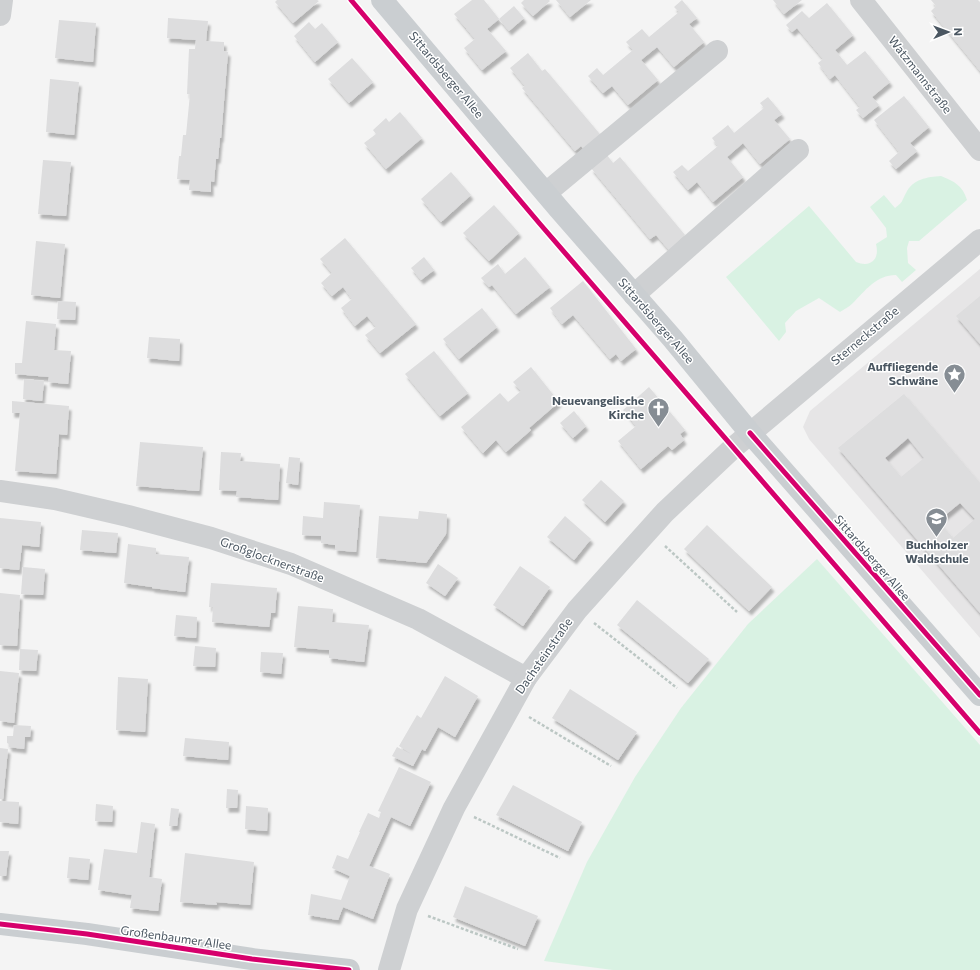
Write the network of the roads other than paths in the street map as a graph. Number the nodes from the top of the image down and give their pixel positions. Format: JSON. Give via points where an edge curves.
{"nodes":[{"id":1,"x":2,"y":0,"type":"edge"},
{"id":2,"x":382,"y":0,"type":"edge"},
{"id":3,"x":860,"y":0,"type":"edge"},
{"id":4,"x":0,"y":15,"type":"edge"},
{"id":5,"x":717,"y":51,"type":"dead end"},
{"id":6,"x":798,"y":150,"type":"dead end"},
{"id":7,"x":980,"y":150,"type":"edge"},
{"id":8,"x":546,"y":193,"type":"junction"},
{"id":9,"x":980,"y":240,"type":"edge"},
{"id":10,"x":634,"y":295,"type":"junction"},
{"id":11,"x":750,"y":433,"type":"junction"},
{"id":12,"x":0,"y":491,"type":"edge"},
{"id":13,"x":526,"y":678,"type":"junction"},
{"id":14,"x":980,"y":695,"type":"edge"},
{"id":15,"x":0,"y":924,"type":"edge"},
{"id":16,"x":268,"y":966,"type":"edge"},
{"id":17,"x":349,"y":970,"type":"edge"},
{"id":18,"x":389,"y":970,"type":"edge"}],
"edges":[{"from":1,"to":4,"type":"street"},
{"from":2,"to":8,"type":"main road","name":"Sittardsberger Allee"},
{"from":3,"to":7,"type":"street","name":"Watzmannstraße"},
{"from":5,"to":8,"type":"street"},
{"from":6,"to":10,"type":"street"},
{"from":8,"to":10,"type":"main road","name":"Sittardsberger Allee"},
{"from":9,"to":11,"type":"street","name":"Sterneckstraße"},
{"from":10,"to":11,"type":"main road","name":"Sittardsberger Allee"},
{"from":11,"to":13,"type":"street","name":"Dachsteinstraße","via":[[664,512],[577,610]]},
{"from":11,"to":14,"type":"main road","name":"Sittardsberger Allee"},
{"from":12,"to":13,"type":"street","name":"Großglocknerstraße","via":[[55,499],[136,518],[211,538],[291,564],[418,619]]},
{"from":13,"to":18,"type":"street","name":"Dachsteinstraße","via":[[454,808],[407,909]]},
{"from":15,"to":16,"type":"main road","name":"Großenbaumer Allee","via":[[87,934]]},
{"from":16,"to":17,"type":"main road","name":"Großenbaumer Allee"}]}
